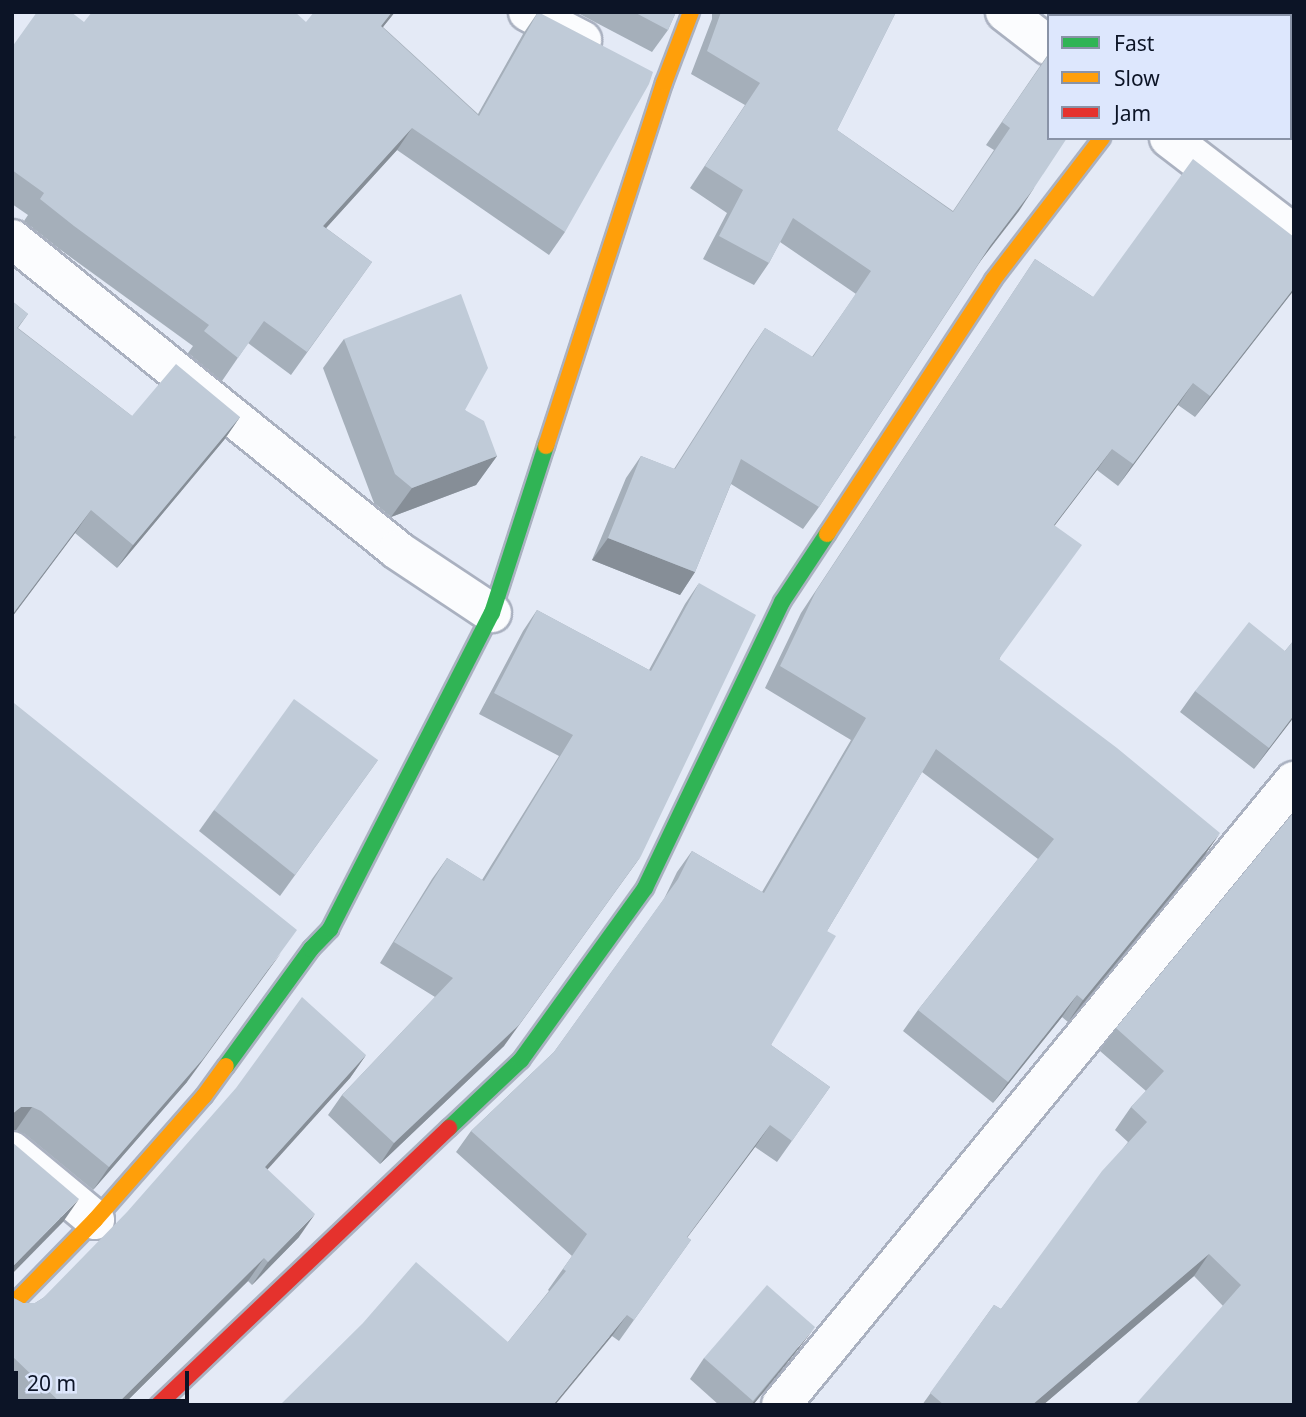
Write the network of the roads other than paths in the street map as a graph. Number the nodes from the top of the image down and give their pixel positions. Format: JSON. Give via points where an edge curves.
{"nodes":[{"id":1,"x":528,"y":12,"type":"edge"},
{"id":2,"x":691,"y":12,"type":"edge"},
{"id":3,"x":1005,"y":12,"type":"edge"},
{"id":4,"x":1047,"y":44,"type":"edge"},
{"id":5,"x":664,"y":83,"type":"junction"},
{"id":6,"x":1100,"y":140,"type":"edge"},
{"id":7,"x":1172,"y":140,"type":"edge"},
{"id":8,"x":1294,"y":234,"type":"edge"},
{"id":9,"x":12,"y":239,"type":"edge"},
{"id":10,"x":492,"y":613,"type":"junction"},
{"id":11,"x":1294,"y":781,"type":"edge"},
{"id":12,"x":279,"y":923,"type":"edge"},
{"id":13,"x":311,"y":949,"type":"junction"},
{"id":14,"x":12,"y":1152,"type":"edge"},
{"id":15,"x":95,"y":1220,"type":"junction"},
{"id":16,"x":12,"y":1305,"type":"edge"},
{"id":17,"x":158,"y":1405,"type":"edge"},
{"id":18,"x":780,"y":1405,"type":"edge"}],
"edges":[{"from":1,"to":5,"type":"street"},
{"from":2,"to":5,"type":"street"},
{"from":3,"to":4,"type":"street"},
{"from":5,"to":10,"type":"street"},
{"from":6,"to":17,"type":"street","via":[[993,280],[782,602],[645,888],[522,1060]]},
{"from":7,"to":8,"type":"street"},
{"from":9,"to":10,"type":"street","via":[[397,550]]},
{"from":10,"to":13,"type":"street","via":[[330,929]]},
{"from":11,"to":18,"type":"street"},
{"from":12,"to":13,"type":"street"},
{"from":13,"to":15,"type":"street","via":[[204,1096]]},
{"from":14,"to":15,"type":"street"},
{"from":15,"to":16,"type":"street"}]}
